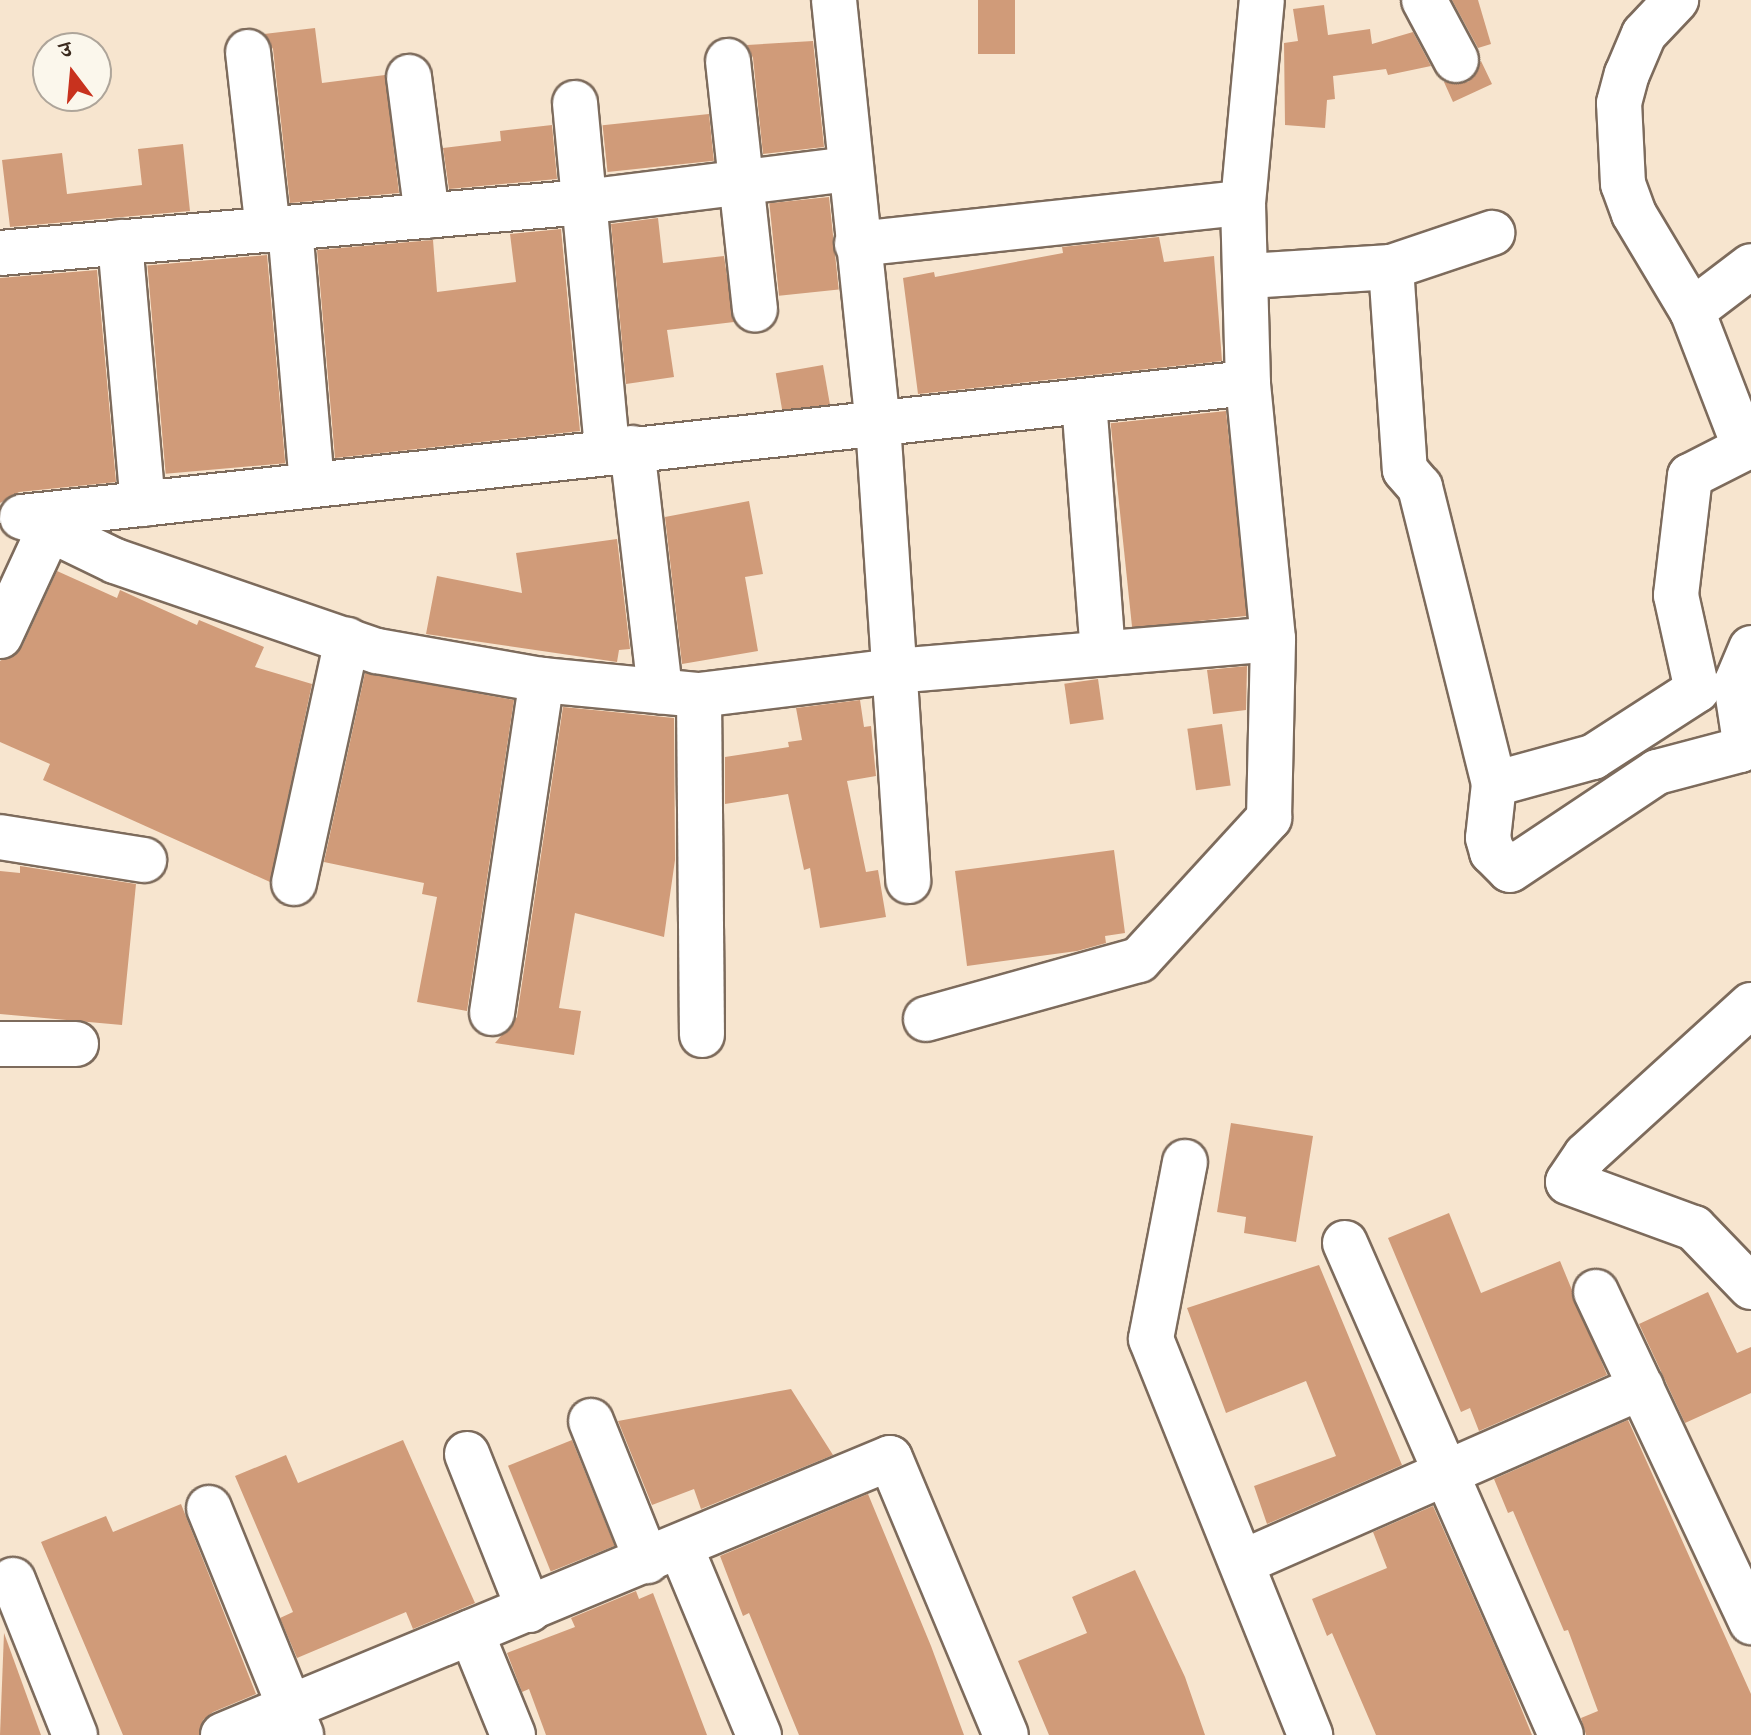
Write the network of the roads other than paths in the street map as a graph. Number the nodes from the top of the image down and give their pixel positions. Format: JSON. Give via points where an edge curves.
{"nodes":[{"id":1,"x":834,"y":0,"type":"edge"},
{"id":2,"x":1262,"y":0,"type":"edge"},
{"id":3,"x":1424,"y":0,"type":"edge"},
{"id":4,"x":1676,"y":0,"type":"edge"},
{"id":5,"x":248,"y":52,"type":"dead end"},
{"id":6,"x":1456,"y":60,"type":"dead end"},
{"id":7,"x":728,"y":61,"type":"dead end"},
{"id":8,"x":409,"y":77,"type":"dead end"},
{"id":9,"x":575,"y":103,"type":"dead end"},
{"id":10,"x":849,"y":169,"type":"junction"},
{"id":11,"x":742,"y":184,"type":"junction"},
{"id":12,"x":584,"y":202,"type":"junction"},
{"id":13,"x":1243,"y":203,"type":"junction"},
{"id":14,"x":427,"y":216,"type":"junction"},
{"id":15,"x":279,"y":229,"type":"junction"},
{"id":16,"x":1492,"y":233,"type":"dead end"},
{"id":17,"x":120,"y":242,"type":"junction"},
{"id":18,"x":857,"y":244,"type":"junction"},
{"id":19,"x":0,"y":253,"type":"edge"},
{"id":20,"x":1751,"y":266,"type":"edge"},
{"id":21,"x":1391,"y":267,"type":"junction"},
{"id":22,"x":1248,"y":276,"type":"junction"},
{"id":23,"x":755,"y":310,"type":"dead end"},
{"id":24,"x":1692,"y":311,"type":"junction"},
{"id":25,"x":1248,"y":383,"type":"junction"},
{"id":26,"x":1084,"y":401,"type":"junction"},
{"id":27,"x":878,"y":424,"type":"junction"},
{"id":28,"x":619,"y":450,"type":"junction"},
{"id":29,"x":312,"y":484,"type":"junction"},
{"id":30,"x":143,"y":504,"type":"junction"},
{"id":31,"x":25,"y":522,"type":"edge"},
{"id":32,"x":0,"y":636,"type":"edge"},
{"id":33,"x":1273,"y":639,"type":"junction"},
{"id":34,"x":347,"y":640,"type":"junction"},
{"id":35,"x":1751,"y":648,"type":"edge"},
{"id":36,"x":1103,"y":653,"type":"junction"},
{"id":37,"x":894,"y":671,"type":"junction"},
{"id":38,"x":542,"y":680,"type":"junction"},
{"id":39,"x":679,"y":693,"type":"junction"},
{"id":40,"x":1494,"y":784,"type":"junction"},
{"id":41,"x":0,"y":837,"type":"edge"},
{"id":42,"x":144,"y":860,"type":"dead end"},
{"id":43,"x":908,"y":881,"type":"dead end"},
{"id":44,"x":294,"y":883,"type":"dead end"},
{"id":45,"x":1751,"y":1005,"type":"edge"},
{"id":46,"x":492,"y":1013,"type":"dead end"},
{"id":47,"x":926,"y":1019,"type":"dead end"},
{"id":48,"x":702,"y":1035,"type":"dead end"},
{"id":49,"x":0,"y":1044,"type":"edge"},
{"id":50,"x":76,"y":1044,"type":"dead end"},
{"id":51,"x":1185,"y":1162,"type":"dead end"},
{"id":52,"x":1345,"y":1243,"type":"dead end"},
{"id":53,"x":1751,"y":1287,"type":"edge"},
{"id":54,"x":1596,"y":1292,"type":"dead end"},
{"id":55,"x":1641,"y":1387,"type":"junction"},
{"id":56,"x":591,"y":1421,"type":"dead end"},
{"id":57,"x":467,"y":1454,"type":"dead end"},
{"id":58,"x":1445,"y":1471,"type":"junction"},
{"id":59,"x":209,"y":1508,"type":"dead end"},
{"id":60,"x":664,"y":1555,"type":"junction"},
{"id":61,"x":1243,"y":1562,"type":"junction"},
{"id":62,"x":13,"y":1580,"type":"dead end"},
{"id":63,"x":529,"y":1610,"type":"junction"},
{"id":64,"x":1751,"y":1622,"type":"edge"},
{"id":65,"x":471,"y":1632,"type":"junction"},
{"id":66,"x":295,"y":1720,"type":"edge"},
{"id":67,"x":75,"y":1735,"type":"edge"},
{"id":68,"x":223,"y":1735,"type":"edge"},
{"id":69,"x":513,"y":1735,"type":"edge"},
{"id":70,"x":759,"y":1735,"type":"edge"},
{"id":71,"x":1006,"y":1735,"type":"edge"},
{"id":72,"x":1310,"y":1735,"type":"edge"},
{"id":73,"x":1561,"y":1735,"type":"edge"}],
"edges":[{"from":1,"to":10,"type":"street"},
{"from":2,"to":13,"type":"street"},
{"from":3,"to":6,"type":"street"},
{"from":4,"to":24,"type":"street","via":[[1644,34],[1627,74],[1619,103],[1618,153],[1634,214]]},
{"from":5,"to":15,"type":"street"},
{"from":7,"to":11,"type":"street"},
{"from":8,"to":14,"type":"street"},
{"from":9,"to":12,"type":"street"},
{"from":10,"to":11,"type":"street"},
{"from":10,"to":18,"type":"street"},
{"from":11,"to":12,"type":"street"},
{"from":11,"to":23,"type":"street"},
{"from":12,"to":14,"type":"street"},
{"from":12,"to":28,"type":"street"},
{"from":13,"to":18,"type":"street"},
{"from":13,"to":22,"type":"street"},
{"from":14,"to":15,"type":"street"},
{"from":15,"to":17,"type":"street"},
{"from":15,"to":29,"type":"street"},
{"from":16,"to":21,"type":"street"},
{"from":17,"to":19,"type":"street"},
{"from":17,"to":30,"type":"street"},
{"from":18,"to":27,"type":"street"},
{"from":20,"to":24,"type":"street"},
{"from":21,"to":22,"type":"street"},
{"from":21,"to":40,"type":"street","via":[[1405,470],[1420,487]]},
{"from":22,"to":25,"type":"street"},
{"from":24,"to":40,"type":"street","via":[[1745,448],[1690,476],[1676,595],[1697,690],[1593,757]]},
{"from":25,"to":26,"type":"street"},
{"from":25,"to":33,"type":"street"},
{"from":26,"to":27,"type":"street"},
{"from":26,"to":36,"type":"street"},
{"from":27,"to":28,"type":"street"},
{"from":27,"to":37,"type":"street"},
{"from":28,"to":29,"type":"street"},
{"from":28,"to":39,"type":"street"},
{"from":29,"to":30,"type":"street"},
{"from":30,"to":31,"type":"street"},
{"from":31,"to":32,"type":"street"},
{"from":31,"to":34,"type":"street","via":[[115,561]]},
{"from":33,"to":36,"type":"street"},
{"from":33,"to":47,"type":"street","via":[[1269,818],[1260,828],[1139,960]]},
{"from":34,"to":38,"type":"street","via":[[377,651]]},
{"from":34,"to":44,"type":"street"},
{"from":35,"to":40,"type":"street","via":[[1736,684],[1745,742],[1740,750],[1657,772],[1510,870],[1501,865],[1488,838]]},
{"from":36,"to":37,"type":"street"},
{"from":37,"to":39,"type":"street"},
{"from":37,"to":43,"type":"street"},
{"from":38,"to":39,"type":"street"},
{"from":38,"to":46,"type":"street"},
{"from":39,"to":48,"type":"street"},
{"from":41,"to":42,"type":"street"},
{"from":45,"to":53,"type":"street","via":[[1586,1155],[1568,1182],[1694,1228]]},
{"from":49,"to":50,"type":"street"},
{"from":51,"to":61,"type":"street","via":[[1151,1339]]},
{"from":52,"to":58,"type":"street"},
{"from":54,"to":55,"type":"street"},
{"from":55,"to":58,"type":"street"},
{"from":55,"to":64,"type":"street"},
{"from":56,"to":60,"type":"street"},
{"from":57,"to":63,"type":"street"},
{"from":58,"to":61,"type":"street"},
{"from":58,"to":73,"type":"street"},
{"from":59,"to":66,"type":"street"},
{"from":60,"to":63,"type":"street"},
{"from":60,"to":70,"type":"street"},
{"from":60,"to":71,"type":"street","via":[[890,1458]]},
{"from":61,"to":72,"type":"street"},
{"from":62,"to":67,"type":"street"},
{"from":63,"to":65,"type":"street"},
{"from":65,"to":66,"type":"street"},
{"from":65,"to":69,"type":"street"},
{"from":66,"to":68,"type":"street"}]}
